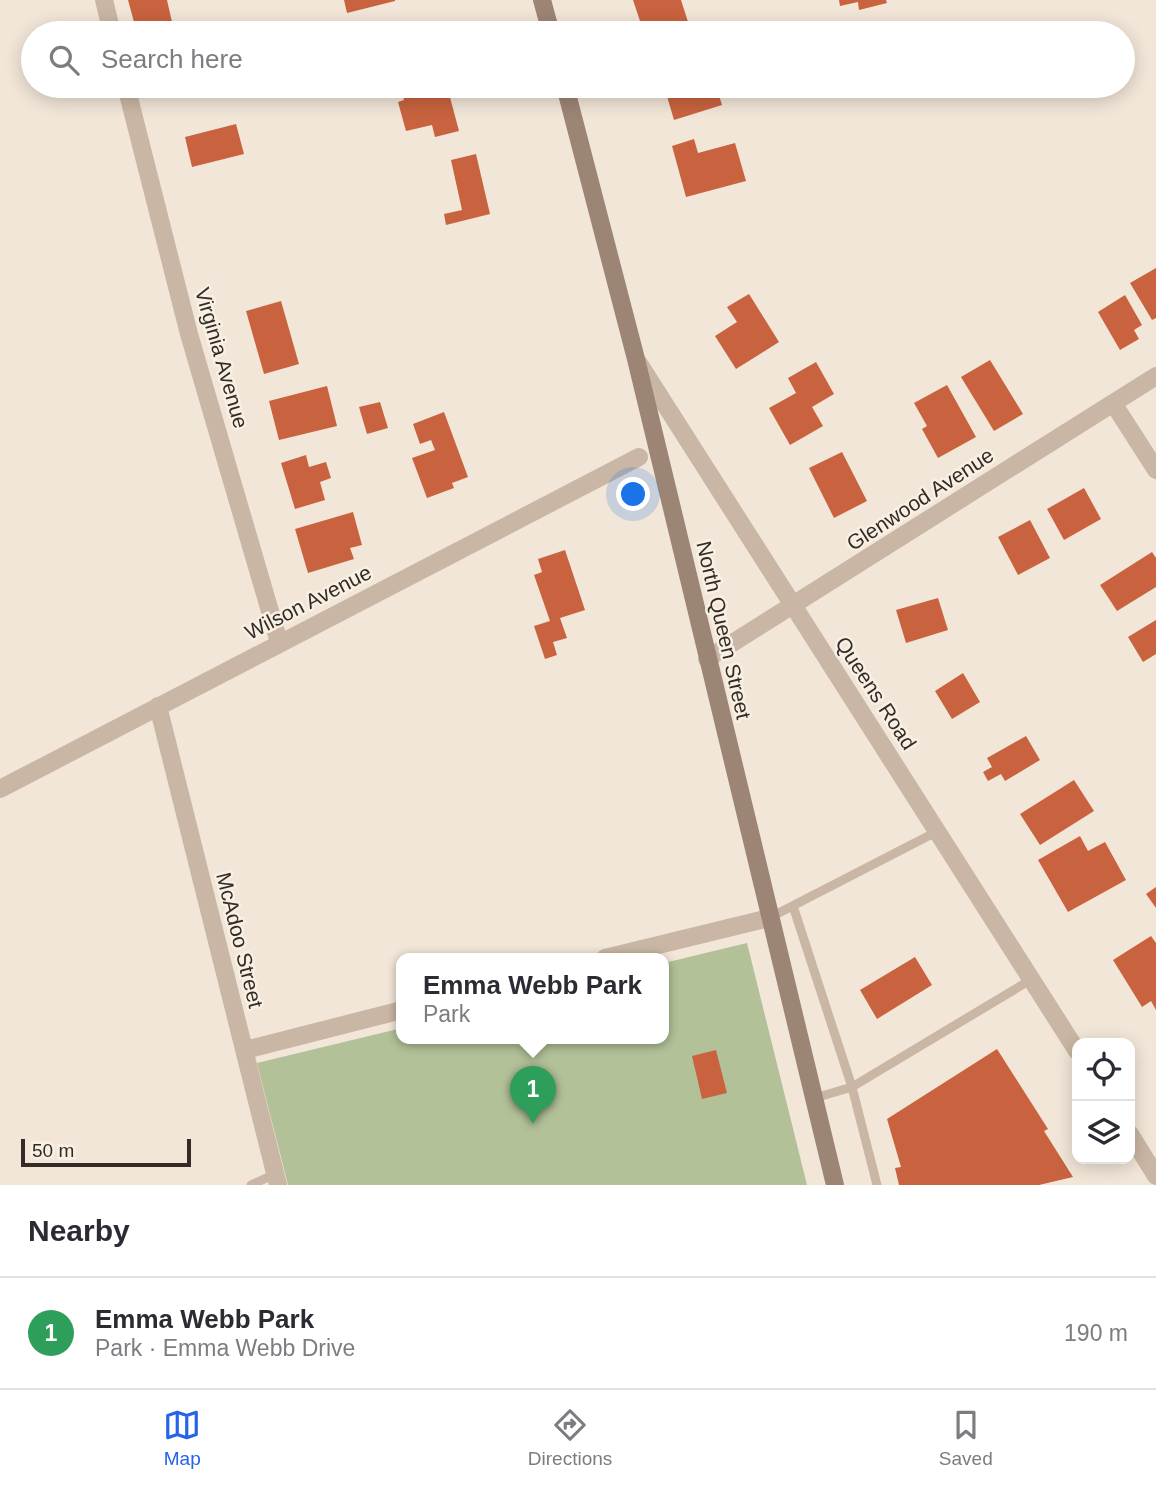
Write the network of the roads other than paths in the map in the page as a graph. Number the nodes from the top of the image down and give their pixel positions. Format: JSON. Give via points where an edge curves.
{"nodes":[{"id":1,"x":104,"y":0,"type":"edge"},
{"id":2,"x":542,"y":0,"type":"edge"},
{"id":3,"x":109,"y":21,"type":"edge"},
{"id":4,"x":548,"y":21,"type":"edge"},
{"id":5,"x":129,"y":98,"type":"edge"},
{"id":6,"x":568,"y":98,"type":"edge"},
{"id":7,"x":636,"y":359,"type":"junction"},
{"id":8,"x":1156,"y":376,"type":"edge"},
{"id":9,"x":1113,"y":402,"type":"junction"},
{"id":10,"x":639,"y":457,"type":"dead end"},
{"id":11,"x":1156,"y":470,"type":"edge"},
{"id":12,"x":793,"y":607,"type":"junction"},
{"id":13,"x":279,"y":642,"type":"junction"},
{"id":14,"x":707,"y":659,"type":"junction"},
{"id":15,"x":158,"y":706,"type":"junction"},
{"id":16,"x":0,"y":789,"type":"edge"},
{"id":17,"x":938,"y":831,"type":"junction"},
{"id":18,"x":793,"y":906,"type":"junction"},
{"id":19,"x":769,"y":918,"type":"junction"},
{"id":20,"x":626,"y":953,"type":"edge"},
{"id":21,"x":1032,"y":979,"type":"junction"},
{"id":22,"x":396,"y":1012,"type":"edge"},
{"id":23,"x":1072,"y":1043,"type":"edge"},
{"id":24,"x":245,"y":1050,"type":"junction"},
{"id":25,"x":852,"y":1087,"type":"junction"},
{"id":26,"x":815,"y":1098,"type":"junction"},
{"id":27,"x":1135,"y":1142,"type":"edge"},
{"id":28,"x":1156,"y":1175,"type":"edge"},
{"id":29,"x":276,"y":1179,"type":"edge"},
{"id":30,"x":251,"y":1185,"type":"edge"},
{"id":31,"x":835,"y":1185,"type":"edge"},
{"id":32,"x":877,"y":1185,"type":"edge"}],
"edges":[{"from":1,"to":3,"type":"street"},
{"from":2,"to":4,"type":"main road"},
{"from":5,"to":13,"type":"street","name":"Virginia Avenue","via":[[190,334]]},
{"from":6,"to":7,"type":"main road","name":"North Queen Street"},
{"from":7,"to":12,"type":"street","name":"Queens Road"},
{"from":7,"to":14,"type":"main road","name":"North Queen Street"},
{"from":8,"to":9,"type":"street","name":"Glenwood Avenue"},
{"from":9,"to":11,"type":"street"},
{"from":9,"to":12,"type":"street","name":"Glenwood Avenue"},
{"from":10,"to":13,"type":"street","name":"Wilson Avenue"},
{"from":12,"to":14,"type":"street","name":"Glenwood Avenue"},
{"from":12,"to":17,"type":"street","name":"Queens Road"},
{"from":13,"to":15,"type":"street","name":"Wilson Avenue"},
{"from":14,"to":19,"type":"main road","name":"North Queen Street"},
{"from":15,"to":16,"type":"street","name":"Wilson Avenue"},
{"from":15,"to":24,"type":"street","name":"McAdoo Street"},
{"from":17,"to":18,"type":"lane"},
{"from":17,"to":21,"type":"street","name":"Queens Road"},
{"from":18,"to":19,"type":"lane"},
{"from":18,"to":25,"type":"lane"},
{"from":19,"to":20,"type":"street"},
{"from":19,"to":26,"type":"main road","name":"North Queen Street"},
{"from":21,"to":23,"type":"street","name":"Queens Road"},
{"from":21,"to":25,"type":"lane"},
{"from":22,"to":24,"type":"street"},
{"from":24,"to":29,"type":"street","name":"McAdoo Street"},
{"from":25,"to":26,"type":"lane"},
{"from":25,"to":32,"type":"lane"},
{"from":26,"to":31,"type":"main road","name":"North Queen Street"},
{"from":27,"to":28,"type":"street"},
{"from":29,"to":30,"type":"lane"}]}
